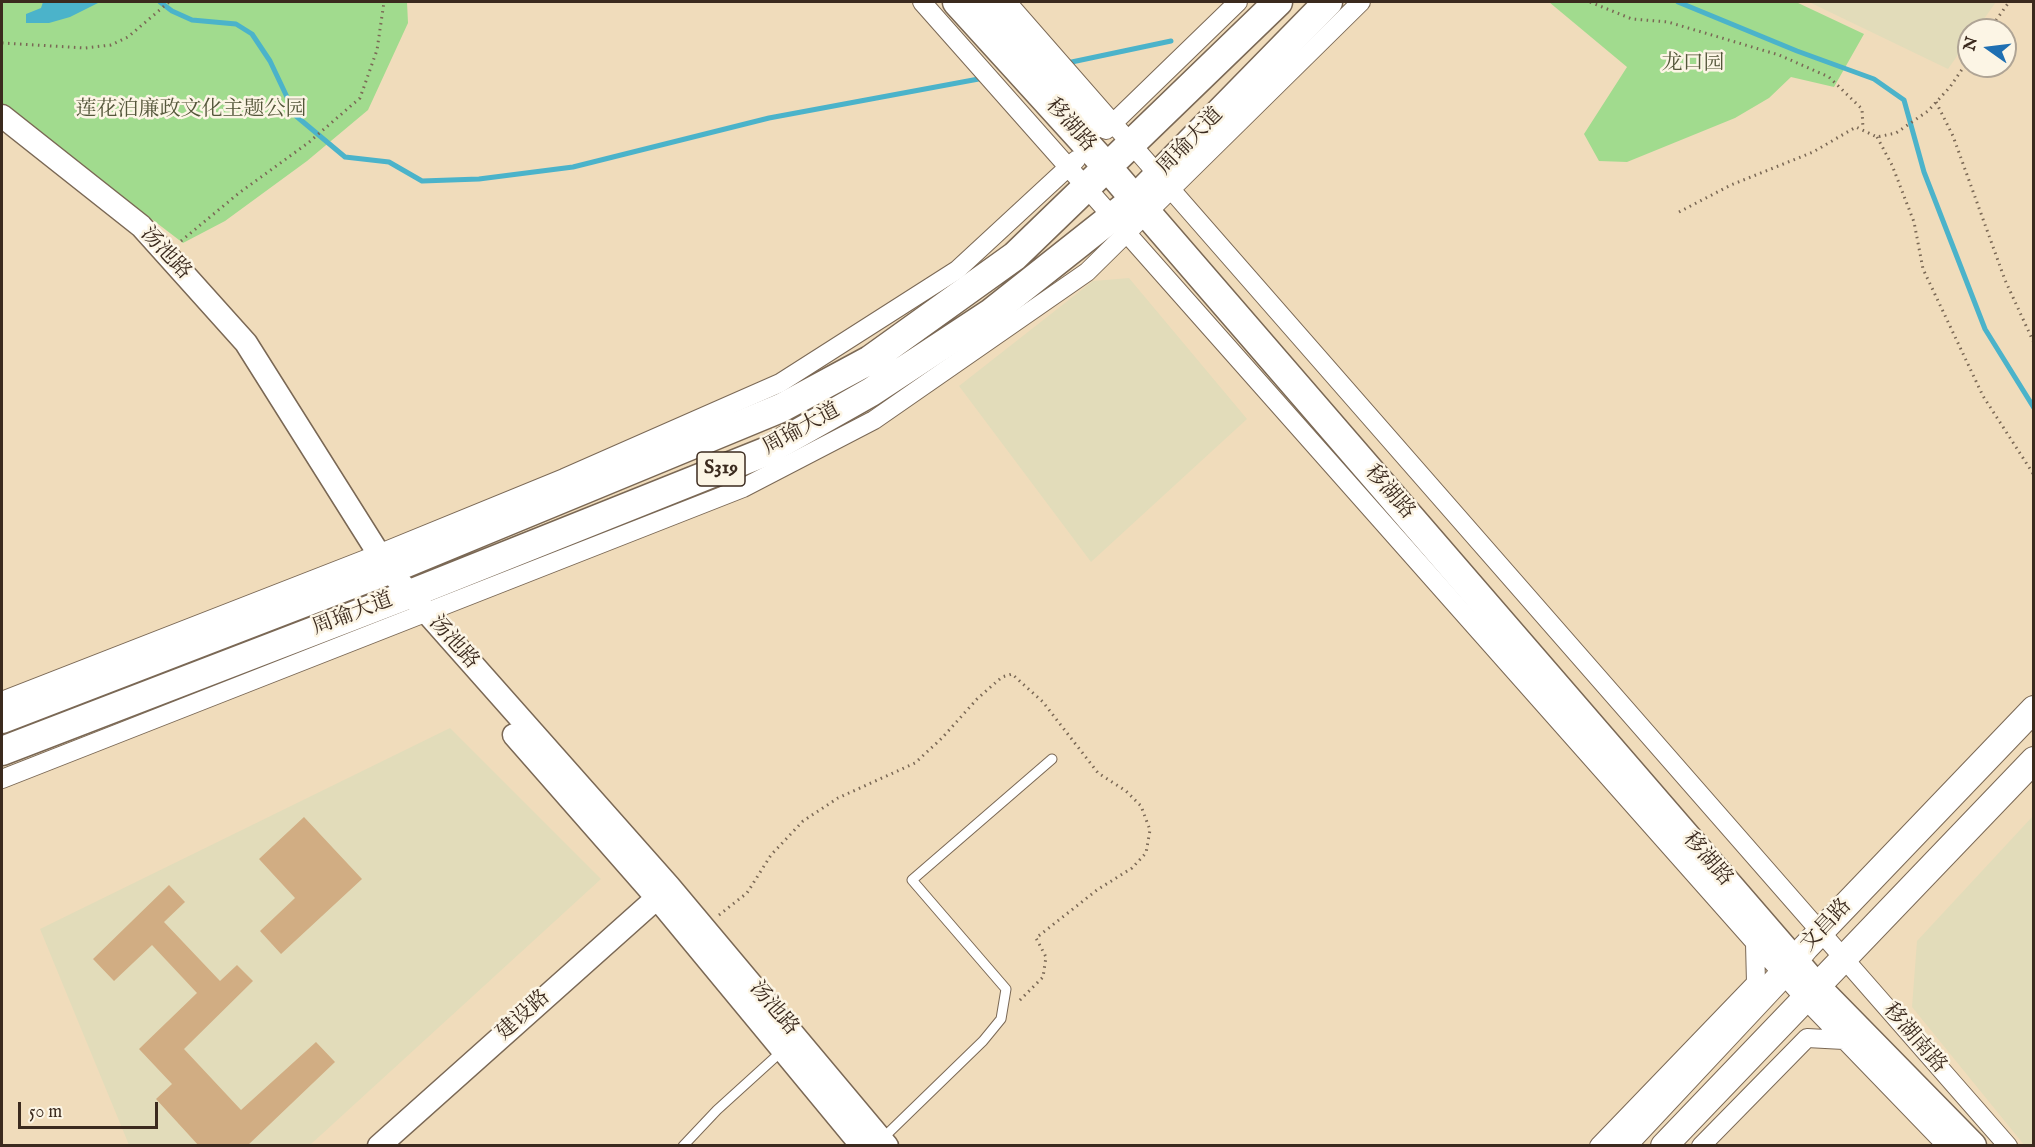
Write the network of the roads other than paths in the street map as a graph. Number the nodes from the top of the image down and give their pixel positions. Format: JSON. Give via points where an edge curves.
{"nodes":[{"id":1,"x":922,"y":2,"type":"edge"},
{"id":2,"x":957,"y":2,"type":"edge"},
{"id":3,"x":986,"y":2,"type":"edge"},
{"id":4,"x":1007,"y":2,"type":"edge"},
{"id":5,"x":1238,"y":2,"type":"edge"},
{"id":6,"x":1278,"y":2,"type":"edge"},
{"id":7,"x":1328,"y":2,"type":"edge"},
{"id":8,"x":1361,"y":2,"type":"edge"},
{"id":9,"x":1029,"y":70,"type":"junction"},
{"id":10,"x":2,"y":116,"type":"edge"},
{"id":11,"x":2,"y":133,"type":"edge"},
{"id":12,"x":1102,"y":134,"type":"junction"},
{"id":13,"x":1121,"y":156,"type":"junction"},
{"id":14,"x":1068,"y":167,"type":"junction"},
{"id":15,"x":1087,"y":188,"type":"junction"},
{"id":16,"x":1153,"y":193,"type":"junction"},
{"id":17,"x":1119,"y":225,"type":"junction"},
{"id":18,"x":377,"y":564,"type":"junction"},
{"id":19,"x":412,"y":605,"type":"junction"},
{"id":20,"x":2,"y":701,"type":"edge"},
{"id":21,"x":2034,"y":709,"type":"edge"},
{"id":22,"x":2,"y":719,"type":"edge"},
{"id":23,"x":2,"y":751,"type":"edge"},
{"id":24,"x":1053,"y":759,"type":"dead end"},
{"id":25,"x":2034,"y":760,"type":"edge"},
{"id":26,"x":2,"y":779,"type":"edge"},
{"id":27,"x":663,"y":892,"type":"junction"},
{"id":28,"x":1755,"y":942,"type":"junction"},
{"id":29,"x":1801,"y":953,"type":"junction"},
{"id":30,"x":1824,"y":980,"type":"junction"},
{"id":31,"x":1844,"y":1040,"type":"junction"},
{"id":32,"x":782,"y":1052,"type":"junction"},
{"id":33,"x":877,"y":1143,"type":"edge"},
{"id":34,"x":379,"y":1146,"type":"edge"},
{"id":35,"x":683,"y":1146,"type":"edge"},
{"id":36,"x":1599,"y":1146,"type":"edge"},
{"id":37,"x":1622,"y":1146,"type":"edge"},
{"id":38,"x":1664,"y":1146,"type":"edge"},
{"id":39,"x":1701,"y":1146,"type":"edge"},
{"id":40,"x":1947,"y":1146,"type":"edge"},
{"id":41,"x":1972,"y":1146,"type":"edge"},
{"id":42,"x":1989,"y":1146,"type":"edge"},
{"id":43,"x":2008,"y":1146,"type":"edge"}],
"edges":[{"from":1,"to":9,"type":"street","name":"移湖路"},
{"from":2,"to":9,"type":"main road","name":"移湖路"},
{"from":3,"to":9,"type":"main road","name":"移湖路"},
{"from":4,"to":9,"type":"street","name":"移湖路"},
{"from":5,"to":12,"type":"street"},
{"from":6,"to":13,"type":"main road","name":"周瑜大道","number":"S319"},
{"from":7,"to":16,"type":"main road","name":"周瑜大道","number":"S319"},
{"from":8,"to":16,"type":"street"},
{"from":9,"to":12,"type":"main road","name":"移湖路"},
{"from":9,"to":12,"type":"street","name":"移湖路"},
{"from":9,"to":14,"type":"street","name":"移湖路"},
{"from":10,"to":18,"type":"street","name":"汤池路","via":[[141,226],[246,343]]},
{"from":11,"to":18,"type":"street","name":"汤池路","via":[[133,238],[237,353]]},
{"from":12,"to":13,"type":"main road","name":"移湖路"},
{"from":12,"to":14,"type":"street"},
{"from":13,"to":15,"type":"main road","name":"周瑜大道","number":"S319"},
{"from":13,"to":16,"type":"main road","name":"移湖路"},
{"from":14,"to":15,"type":"street","name":"移湖路"},
{"from":14,"to":18,"type":"street","via":[[957,270],[780,383]]},
{"from":15,"to":17,"type":"street","name":"移湖路"},
{"from":15,"to":18,"type":"main road","name":"周瑜大道","number":"S319","via":[[1015,256],[870,360],[781,408]]},
{"from":16,"to":17,"type":"main road","name":"周瑜大道","number":"S319"},
{"from":16,"to":29,"type":"main road","name":"移湖路"},
{"from":16,"to":29,"type":"street","name":"移湖路"},
{"from":17,"to":19,"type":"main road","name":"周瑜大道","number":"S319","via":[[872,392],[765,452]]},
{"from":17,"to":28,"type":"street","name":"移湖路"},
{"from":18,"to":19,"type":"street","name":"汤池路"},
{"from":18,"to":20,"type":"street"},
{"from":18,"to":22,"type":"main road","name":"周瑜大道","number":"S319"},
{"from":19,"to":23,"type":"main road","name":"周瑜大道","number":"S319"},
{"from":19,"to":26,"type":"street"},
{"from":19,"to":27,"type":"street","name":"汤池路"},
{"from":21,"to":29,"type":"main road","name":"文昌路"},
{"from":24,"to":33,"type":"lane","via":[[912,879],[1006,989],[1001,1019],[983,1041]]},
{"from":25,"to":30,"type":"main road","name":"文昌路"},
{"from":27,"to":32,"type":"street","name":"汤池路"},
{"from":27,"to":33,"type":"street","name":"汤池路"},
{"from":27,"to":34,"type":"street","name":"建设路"},
{"from":28,"to":29,"type":"street","name":"移湖路"},
{"from":28,"to":36,"type":"street","via":[[1756,983]]},
{"from":29,"to":30,"type":"main road","name":"移湖路"},
{"from":29,"to":30,"type":"street","name":"移湖南路"},
{"from":29,"to":37,"type":"main road","name":"文昌路"},
{"from":30,"to":31,"type":"street","name":"移湖南路"},
{"from":30,"to":38,"type":"main road","name":"文昌路"},
{"from":30,"to":41,"type":"main road","name":"移湖南路"},
{"from":30,"to":42,"type":"main road","name":"移湖南路","via":[[1983,1135]]},
{"from":30,"to":43,"type":"street","name":"移湖南路"},
{"from":31,"to":39,"type":"street","via":[[1807,1038]]},
{"from":31,"to":40,"type":"street","name":"移湖南路"},
{"from":32,"to":33,"type":"street","name":"汤池路"},
{"from":32,"to":35,"type":"lane"}]}
